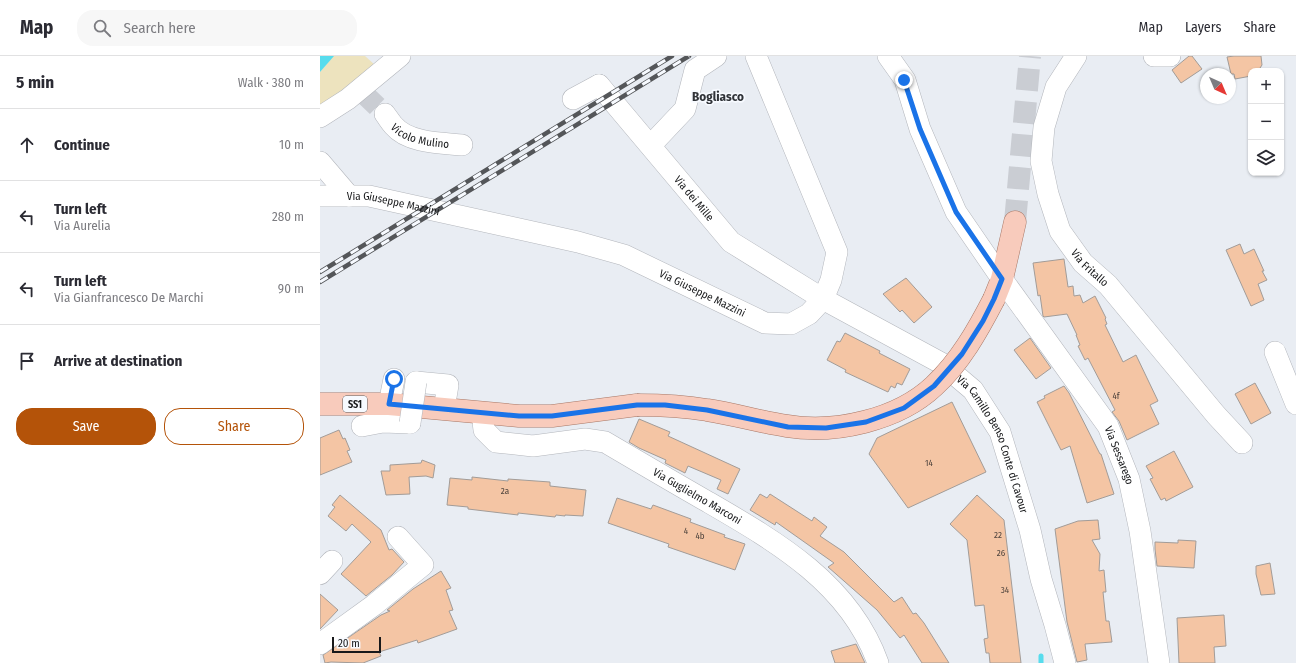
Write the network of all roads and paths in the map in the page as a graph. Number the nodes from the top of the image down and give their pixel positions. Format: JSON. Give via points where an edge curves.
{"nodes":[{"id":1,"x":400,"y":56,"type":"edge"},
{"id":2,"x":716,"y":56,"type":"edge"},
{"id":3,"x":756,"y":56,"type":"edge"},
{"id":4,"x":888,"y":56,"type":"edge"},
{"id":5,"x":1076,"y":56,"type":"edge"},
{"id":6,"x":1154,"y":56,"type":"edge"},
{"id":7,"x":1170,"y":56,"type":"edge"},
{"id":8,"x":573,"y":99,"type":"dead end"},
{"id":9,"x":385,"y":114,"type":"tunnel mouth"},
{"id":10,"x":320,"y":117,"type":"edge"},
{"id":11,"x":462,"y":145,"type":"dead end"},
{"id":12,"x":651,"y":145,"type":"junction"},
{"id":13,"x":320,"y":162,"type":"edge"},
{"id":14,"x":320,"y":196,"type":"edge"},
{"id":15,"x":349,"y":196,"type":"junction"},
{"id":16,"x":1015,"y":222,"type":"tunnel mouth"},
{"id":17,"x":1002,"y":279,"type":"junction"},
{"id":18,"x":823,"y":299,"type":"junction"},
{"id":19,"x":1275,"y":352,"type":"dead end"},
{"id":20,"x":394,"y":379,"type":"dead end"},
{"id":21,"x":320,"y":404,"type":"edge"},
{"id":22,"x":389,"y":404,"type":"junction"},
{"id":23,"x":1296,"y":404,"type":"edge"},
{"id":24,"x":444,"y":409,"type":"junction"},
{"id":25,"x":482,"y":413,"type":"junction"},
{"id":26,"x":362,"y":426,"type":"dead end"},
{"id":27,"x":1242,"y":443,"type":"dead end"},
{"id":28,"x":398,"y":537,"type":"dead end"},
{"id":29,"x":320,"y":644,"type":"edge"},
{"id":30,"x":878,"y":663,"type":"edge"},
{"id":31,"x":1065,"y":663,"type":"edge"},
{"id":32,"x":1159,"y":663,"type":"edge"}],
"edges":[{"from":1,"to":10,"type":"street","via":[[361,91]]},
{"from":2,"to":12,"type":"street","via":[[695,70],[685,109]]},
{"from":3,"to":18,"type":"street","name":"Via Giuseppe Mazzini","via":[[838,252]]},
{"from":4,"to":17,"type":"street","name":"Via Sessarego","via":[[904,80],[920,129],[956,212]]},
{"from":5,"to":27,"type":"street","name":"Via Fritallo","via":[[1056,87],[1044,126],[1041,161],[1060,231],[1083,263],[1108,285]]},
{"from":6,"to":7,"type":"street"},
{"from":8,"to":12,"type":"street","name":"Via dei Mille","via":[[601,76]]},
{"from":9,"to":11,"type":"street","name":"Vicolo Mulino","via":[[395,128],[409,136]]},
{"from":12,"to":18,"type":"street","name":"Via dei Mille","via":[[731,242]]},
{"from":13,"to":15,"type":"street"},
{"from":14,"to":15,"type":"street","name":"Via Giuseppe Mazzini"},
{"from":15,"to":18,"type":"street","name":"Via Giuseppe Mazzini","via":[[369,196],[578,242],[624,255],[766,323],[791,324],[809,314]]},
{"from":16,"to":17,"type":"main road","number":"SS1"},
{"from":17,"to":25,"type":"main road","number":"SS1","bridge":true,"via":[[983,321],[962,354],[934,386],[904,408],[866,422],[826,428],[788,427],[707,410],[665,405],[637,405],[552,416]]},
{"from":17,"to":32,"type":"street","name":"Via Sessarego","via":[[1108,426],[1129,479],[1140,531]]},
{"from":18,"to":31,"type":"street","name":"Via Camillo Benso Conte di Cavour","via":[[941,363],[973,390],[1000,432],[1030,530],[1040,580],[1056,625]]},
{"from":19,"to":23,"type":"street"},
{"from":20,"to":22,"type":"street"},
{"from":21,"to":22,"type":"main road","number":"SS1"},
{"from":22,"to":24,"type":"main road","number":"SS1"},
{"from":24,"to":25,"type":"main road","number":"SS1"},
{"from":24,"to":26,"type":"street","bridge":true,"via":[[448,385],[416,382],[410,423],[383,422]]},
{"from":25,"to":30,"type":"street","name":"Via Guglielmo Marconi","via":[[484,430],[496,442],[533,446],[585,439],[605,442],[762,533],[831,588],[855,617]]},
{"from":28,"to":29,"type":"street","via":[[423,565]]}]}
